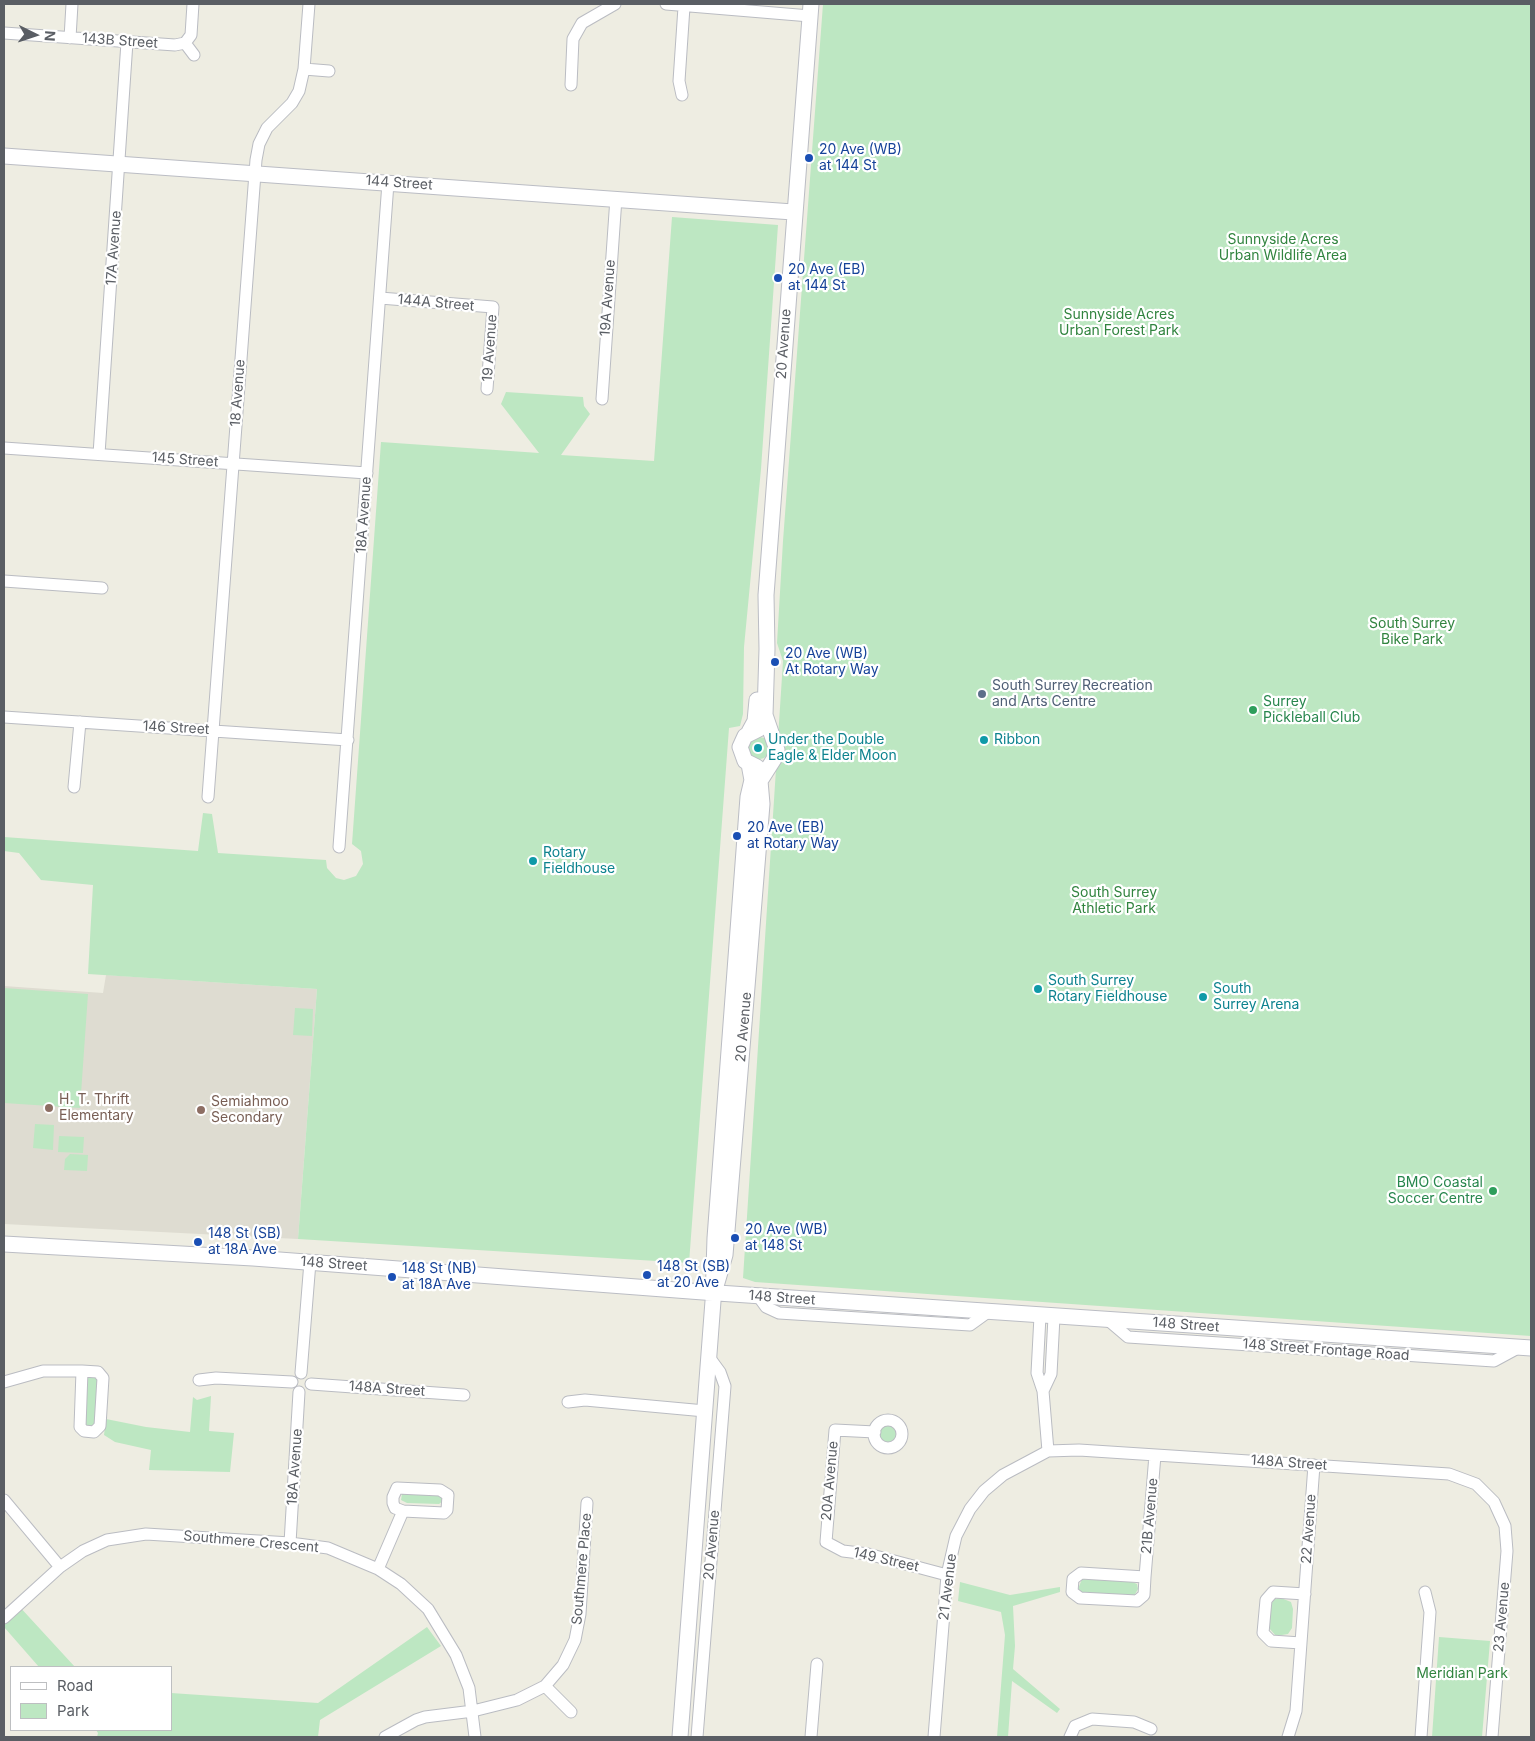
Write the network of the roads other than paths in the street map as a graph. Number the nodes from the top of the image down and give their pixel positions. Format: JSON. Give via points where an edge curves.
{"nodes":[{"id":1,"x":72,"y":4,"type":"edge"},
{"id":2,"x":193,"y":4,"type":"edge"},
{"id":3,"x":309,"y":4,"type":"edge"},
{"id":4,"x":616,"y":4,"type":"edge"},
{"id":5,"x":666,"y":4,"type":"edge"},
{"id":6,"x":684,"y":7,"type":"junction"},
{"id":7,"x":810,"y":10,"type":"edge"},
{"id":8,"x":4,"y":33,"type":"edge"},
{"id":9,"x":70,"y":38,"type":"junction"},
{"id":10,"x":127,"y":42,"type":"junction"},
{"id":11,"x":180,"y":44,"type":"junction"},
{"id":12,"x":194,"y":55,"type":"dead end"},
{"id":13,"x":304,"y":69,"type":"junction"},
{"id":14,"x":329,"y":71,"type":"dead end"},
{"id":15,"x":571,"y":85,"type":"dead end"},
{"id":16,"x":682,"y":95,"type":"dead end"},
{"id":17,"x":4,"y":156,"type":"edge"},
{"id":18,"x":119,"y":165,"type":"junction"},
{"id":19,"x":255,"y":174,"type":"junction"},
{"id":20,"x":388,"y":183,"type":"junction"},
{"id":21,"x":616,"y":198,"type":"junction"},
{"id":22,"x":793,"y":212,"type":"junction"},
{"id":23,"x":380,"y":298,"type":"junction"},
{"id":24,"x":493,"y":307,"type":"joint"},
{"id":25,"x":487,"y":389,"type":"dead end"},
{"id":26,"x":602,"y":399,"type":"dead end"},
{"id":27,"x":4,"y":448,"type":"edge"},
{"id":28,"x":99,"y":454,"type":"junction"},
{"id":29,"x":233,"y":463,"type":"junction"},
{"id":30,"x":367,"y":473,"type":"junction"},
{"id":31,"x":4,"y":582,"type":"edge"},
{"id":32,"x":102,"y":588,"type":"dead end"},
{"id":33,"x":766,"y":595,"type":"junction"},
{"id":34,"x":4,"y":717,"type":"edge"},
{"id":35,"x":80,"y":722,"type":"junction"},
{"id":36,"x":212,"y":730,"type":"junction"},
{"id":37,"x":749,"y":732,"type":"junction"},
{"id":38,"x":773,"y":736,"type":"junction"},
{"id":39,"x":348,"y":740,"type":"junction"},
{"id":40,"x":770,"y":763,"type":"junction"},
{"id":41,"x":749,"y":764,"type":"junction"},
{"id":42,"x":74,"y":787,"type":"dead end"},
{"id":43,"x":208,"y":797,"type":"dead end"},
{"id":44,"x":340,"y":847,"type":"dead end"},
{"id":45,"x":4,"y":1244,"type":"edge"},
{"id":46,"x":310,"y":1262,"type":"junction"},
{"id":47,"x":714,"y":1293,"type":"junction"},
{"id":48,"x":1047,"y":1316,"type":"junction"},
{"id":49,"x":1524,"y":1348,"type":"edge"},
{"id":50,"x":709,"y":1357,"type":"junction"},
{"id":51,"x":82,"y":1371,"type":"junction"},
{"id":52,"x":301,"y":1373,"type":"junction"},
{"id":53,"x":199,"y":1380,"type":"dead end"},
{"id":54,"x":4,"y":1382,"type":"edge"},
{"id":55,"x":311,"y":1384,"type":"junction"},
{"id":56,"x":296,"y":1387,"type":"junction"},
{"id":57,"x":464,"y":1395,"type":"dead end"},
{"id":58,"x":568,"y":1402,"type":"dead end"},
{"id":59,"x":705,"y":1411,"type":"junction"},
{"id":60,"x":875,"y":1432,"type":"dead end"},
{"id":61,"x":1048,"y":1451,"type":"junction"},
{"id":62,"x":1155,"y":1455,"type":"junction"},
{"id":63,"x":1314,"y":1465,"type":"junction"},
{"id":64,"x":4,"y":1500,"type":"edge"},
{"id":65,"x":588,"y":1503,"type":"dead end"},
{"id":66,"x":403,"y":1511,"type":"junction"},
{"id":67,"x":1505,"y":1526,"type":"joint"},
{"id":68,"x":826,"y":1542,"type":"joint"},
{"id":69,"x":290,"y":1543,"type":"junction"},
{"id":70,"x":60,"y":1567,"type":"junction"},
{"id":71,"x":378,"y":1569,"type":"junction"},
{"id":72,"x":947,"y":1575,"type":"junction"},
{"id":73,"x":1145,"y":1577,"type":"junction"},
{"id":74,"x":1425,"y":1592,"type":"dead end"},
{"id":75,"x":1305,"y":1594,"type":"junction"},
{"id":76,"x":4,"y":1618,"type":"edge"},
{"id":77,"x":1301,"y":1643,"type":"junction"},
{"id":78,"x":817,"y":1664,"type":"dead end"},
{"id":79,"x":545,"y":1686,"type":"junction"},
{"id":80,"x":473,"y":1711,"type":"junction"},
{"id":81,"x":571,"y":1712,"type":"dead end"},
{"id":82,"x":1151,"y":1729,"type":"dead end"},
{"id":83,"x":385,"y":1737,"type":"edge"},
{"id":84,"x":475,"y":1737,"type":"edge"},
{"id":85,"x":680,"y":1737,"type":"edge"},
{"id":86,"x":697,"y":1737,"type":"edge"},
{"id":87,"x":811,"y":1737,"type":"edge"},
{"id":88,"x":934,"y":1737,"type":"edge"},
{"id":89,"x":1070,"y":1737,"type":"edge"},
{"id":90,"x":1288,"y":1737,"type":"edge"},
{"id":91,"x":1421,"y":1737,"type":"edge"},
{"id":92,"x":1492,"y":1737,"type":"edge"}],
"edges":[{"from":1,"to":9,"type":"street"},
{"from":2,"to":11,"type":"street","via":[[191,35]]},
{"from":3,"to":13,"type":"street","name":"18 Avenue"},
{"from":4,"to":15,"type":"street","via":[[582,23],[572,39]]},
{"from":5,"to":6,"type":"street"},
{"from":6,"to":7,"type":"street"},
{"from":6,"to":16,"type":"street","via":[[678,81]]},
{"from":7,"to":22,"type":"street","name":"20 Avenue"},
{"from":8,"to":9,"type":"street","name":"143B Street"},
{"from":9,"to":10,"type":"street","name":"143B Street"},
{"from":10,"to":11,"type":"street","name":"143B Street"},
{"from":10,"to":18,"type":"street","name":"17A Avenue"},
{"from":11,"to":12,"type":"street"},
{"from":13,"to":14,"type":"street"},
{"from":13,"to":19,"type":"street","name":"18 Avenue","via":[[299,91],[292,103],[267,128],[259,144]]},
{"from":17,"to":18,"type":"street","name":"144 Street"},
{"from":18,"to":19,"type":"street","name":"144 Street"},
{"from":18,"to":28,"type":"street","name":"17A Avenue"},
{"from":19,"to":20,"type":"street","name":"144 Street"},
{"from":19,"to":29,"type":"street","name":"18 Avenue"},
{"from":20,"to":21,"type":"street","name":"144 Street"},
{"from":20,"to":23,"type":"street","name":"18A Avenue"},
{"from":21,"to":22,"type":"street","name":"144 Street"},
{"from":21,"to":26,"type":"street","name":"19A Avenue"},
{"from":22,"to":33,"type":"street","name":"20 Avenue"},
{"from":23,"to":24,"type":"street","name":"144A Street"},
{"from":23,"to":30,"type":"street","name":"18A Avenue"},
{"from":24,"to":25,"type":"street","name":"19 Avenue"},
{"from":27,"to":28,"type":"street","name":"145 Street"},
{"from":28,"to":29,"type":"street","name":"145 Street"},
{"from":29,"to":30,"type":"street","name":"145 Street"},
{"from":29,"to":36,"type":"street","name":"18 Avenue"},
{"from":30,"to":39,"type":"street","name":"18A Avenue"},
{"from":31,"to":32,"type":"street"},
{"from":33,"to":37,"type":"street","name":"20 Avenue","via":[[761,606],[756,715]]},
{"from":33,"to":38,"type":"street","name":"20 Avenue","via":[[765,715]]},
{"from":34,"to":35,"type":"street","name":"146 Street"},
{"from":35,"to":36,"type":"street","name":"146 Street"},
{"from":35,"to":42,"type":"street"},
{"from":36,"to":39,"type":"street","name":"146 Street"},
{"from":36,"to":43,"type":"street","name":"18 Avenue"},
{"from":37,"to":38,"type":"street","via":[[761,729]]},
{"from":37,"to":41,"type":"street","via":[[740,747],[740,754]]},
{"from":38,"to":40,"type":"street","via":[[777,750]]},
{"from":39,"to":44,"type":"street","name":"18A Avenue"},
{"from":40,"to":41,"type":"street","via":[[764,766]]},
{"from":40,"to":47,"type":"street","name":"20 Avenue","via":[[760,781],[762,804],[726,1255]]},
{"from":41,"to":47,"type":"street","name":"20 Avenue","via":[[752,780],[748,797],[717,1211]]},
{"from":45,"to":46,"type":"street","name":"148 Street"},
{"from":46,"to":47,"type":"street","name":"148 Street"},
{"from":46,"to":52,"type":"street"},
{"from":47,"to":48,"type":"street","name":"148 Street"},
{"from":47,"to":50,"type":"street","name":"20 Avenue"},
{"from":48,"to":49,"type":"street","name":"148 Street"},
{"from":48,"to":61,"type":"street","via":[[1051,1374],[1043,1391]]},
{"from":50,"to":59,"type":"street","name":"20 Avenue"},
{"from":50,"to":86,"type":"street","name":"20 Avenue","via":[[725,1386]]},
{"from":51,"to":51,"type":"street","via":[[80,1427],[94,1432],[100,1426],[103,1378],[98,1372]]},
{"from":51,"to":54,"type":"street","via":[[43,1371]]},
{"from":52,"to":55,"type":"street","via":[[308,1376]]},
{"from":52,"to":56,"type":"street","via":[[294,1377]]},
{"from":53,"to":56,"type":"street","via":[[216,1378]]},
{"from":55,"to":56,"type":"street","via":[[308,1389]]},
{"from":55,"to":57,"type":"street","name":"148A Street"},
{"from":56,"to":69,"type":"street","name":"18A Avenue"},
{"from":58,"to":59,"type":"street","via":[[585,1400]]},
{"from":59,"to":85,"type":"street","name":"20 Avenue"},
{"from":60,"to":68,"type":"street","name":"20A Avenue","via":[[834,1430]]},
{"from":61,"to":62,"type":"street","name":"148A Street"},
{"from":61,"to":72,"type":"street","name":"21 Avenue","via":[[1003,1475],[984,1491],[956,1536]]},
{"from":62,"to":63,"type":"street","name":"148A Street"},
{"from":62,"to":73,"type":"street","name":"21B Avenue"},
{"from":63,"to":67,"type":"street","name":"148A Street","via":[[1449,1474],[1476,1484],[1494,1502]]},
{"from":63,"to":75,"type":"street","name":"22 Avenue"},
{"from":64,"to":70,"type":"street"},
{"from":65,"to":79,"type":"street","name":"Southmere Place","via":[[580,1614],[575,1640],[563,1664]]},
{"from":66,"to":66,"type":"street","via":[[395,1508],[393,1503],[392,1497],[397,1488],[440,1490],[448,1495],[444,1513]]},
{"from":66,"to":71,"type":"street"},
{"from":67,"to":92,"type":"street","name":"23 Avenue","via":[[1507,1551]]},
{"from":68,"to":72,"type":"street","name":"149 Street","via":[[843,1551],[868,1554]]},
{"from":69,"to":70,"type":"street","name":"Southmere Crescent","via":[[146,1534],[107,1540]]},
{"from":69,"to":71,"type":"street","name":"Southmere Crescent","via":[[328,1548]]},
{"from":70,"to":76,"type":"street","name":"Southmere Crescent"},
{"from":71,"to":80,"type":"street","name":"Southmere Crescent","via":[[415,1596],[443,1630],[469,1688]]},
{"from":72,"to":88,"type":"street","name":"21 Avenue"},
{"from":73,"to":73,"type":"street","name":"21B Avenue","via":[[1144,1595],[1137,1601],[1080,1598],[1072,1592],[1073,1579],[1081,1573]]},
{"from":74,"to":91,"type":"street","via":[[1430,1612]]},
{"from":75,"to":77,"type":"street","name":"22 Avenue"},
{"from":75,"to":77,"type":"street","via":[[1273,1592],[1266,1600],[1264,1616],[1263,1633],[1271,1641]]},
{"from":77,"to":90,"type":"street","name":"22 Avenue","via":[[1296,1711]]},
{"from":78,"to":87,"type":"street"},
{"from":79,"to":80,"type":"street","name":"Southmere Place","via":[[517,1700]]},
{"from":79,"to":81,"type":"street"},
{"from":80,"to":83,"type":"street","name":"Southmere Place","via":[[416,1720]]},
{"from":80,"to":84,"type":"street","name":"Southmere Crescent"},
{"from":82,"to":89,"type":"street","via":[[1134,1722],[1092,1719],[1075,1726]]}]}
